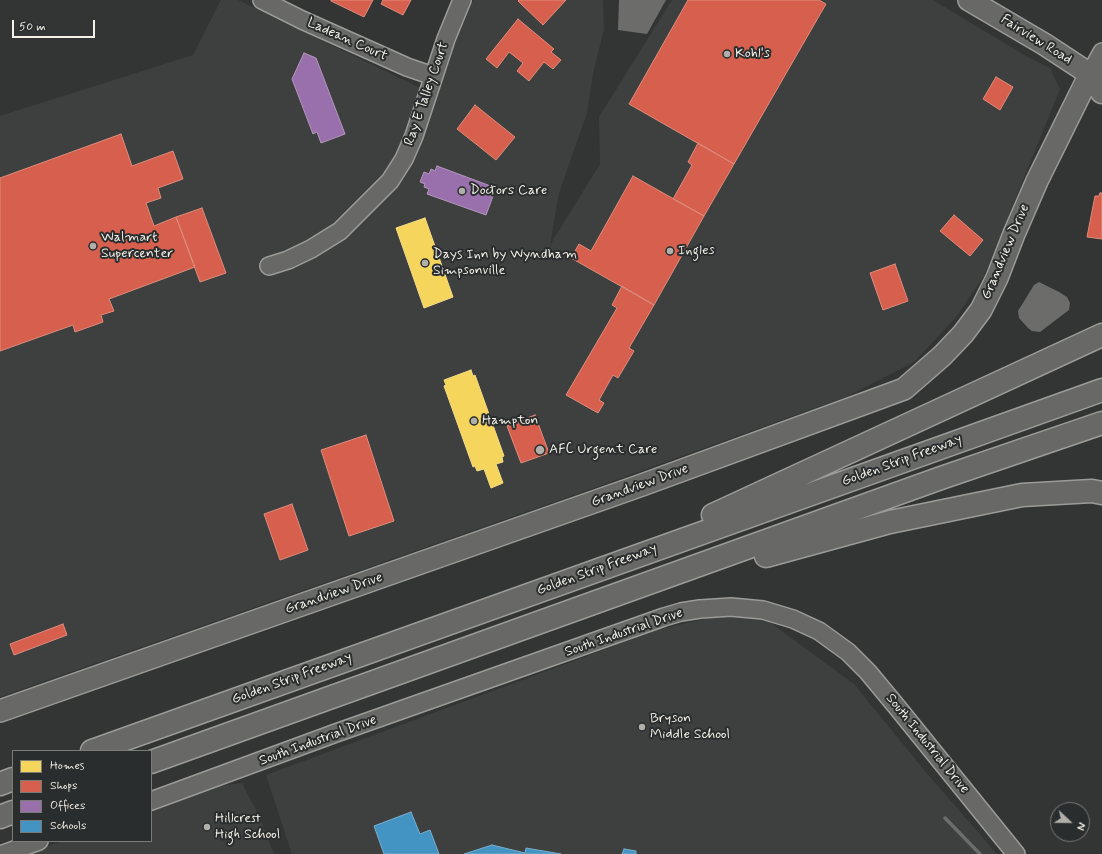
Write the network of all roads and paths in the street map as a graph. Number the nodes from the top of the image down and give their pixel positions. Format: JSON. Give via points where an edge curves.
{"nodes":[{"id":1,"x":262,"y":0,"type":"edge"},
{"id":2,"x":462,"y":0,"type":"edge"},
{"id":3,"x":969,"y":0,"type":"edge"},
{"id":4,"x":1102,"y":52,"type":"edge"},
{"id":5,"x":433,"y":76,"type":"junction"},
{"id":6,"x":1096,"y":78,"type":"edge"},
{"id":7,"x":1102,"y":92,"type":"edge"},
{"id":8,"x":269,"y":266,"type":"dead end"},
{"id":9,"x":1102,"y":335,"type":"edge"},
{"id":10,"x":1102,"y":390,"type":"edge"},
{"id":11,"x":1102,"y":423,"type":"edge"},
{"id":12,"x":1102,"y":493,"type":"edge"},
{"id":13,"x":588,"y":573,"type":"junction"},
{"id":14,"x":596,"y":603,"type":"junction"},
{"id":15,"x":0,"y":711,"type":"edge"},
{"id":16,"x":95,"y":750,"type":"edge"},
{"id":17,"x":152,"y":762,"type":"edge"},
{"id":18,"x":12,"y":779,"type":"edge"},
{"id":19,"x":0,"y":784,"type":"edge"},
{"id":20,"x":152,"y":801,"type":"edge"},
{"id":21,"x":12,"y":812,"type":"edge"},
{"id":22,"x":0,"y":817,"type":"edge"},
{"id":23,"x":36,"y":842,"type":"edge"},
{"id":24,"x":3,"y":854,"type":"edge"},
{"id":25,"x":1016,"y":854,"type":"edge"}],
"edges":[{"from":1,"to":5,"type":"street","name":"Ladean Court","via":[[407,67]]},
{"from":2,"to":5,"type":"street","name":"Ray E Talley Court"},
{"from":3,"to":6,"type":"main road","name":"Fairview Road"},
{"from":4,"to":6,"type":"street","name":"Grandview Drive"},
{"from":5,"to":8,"type":"street","name":"Ray E Talley Court","via":[[414,136],[404,159],[386,186],[340,231],[311,249]]},
{"from":6,"to":7,"type":"highway"},
{"from":6,"to":15,"type":"main road","name":"Grandview Drive","via":[[1037,181],[998,278],[981,310],[942,356],[904,389],[642,485]]},
{"from":9,"to":13,"type":"highway"},
{"from":10,"to":13,"type":"highway","name":"Golden Strip Freeway"},
{"from":11,"to":14,"type":"highway","via":[[941,478]]},
{"from":12,"to":14,"type":"highway","via":[[1092,491],[1022,495],[890,522]]},
{"from":13,"to":16,"type":"highway","name":"Golden Strip Freeway"},
{"from":14,"to":17,"type":"highway"},
{"from":18,"to":19,"type":"highway"},
{"from":20,"to":25,"type":"street","name":"South Industrial Drive","via":[[664,617],[700,609],[731,607],[763,610],[793,619],[819,631],[848,652],[893,702]]},
{"from":21,"to":22,"type":"highway"},
{"from":23,"to":24,"type":"street"}]}
